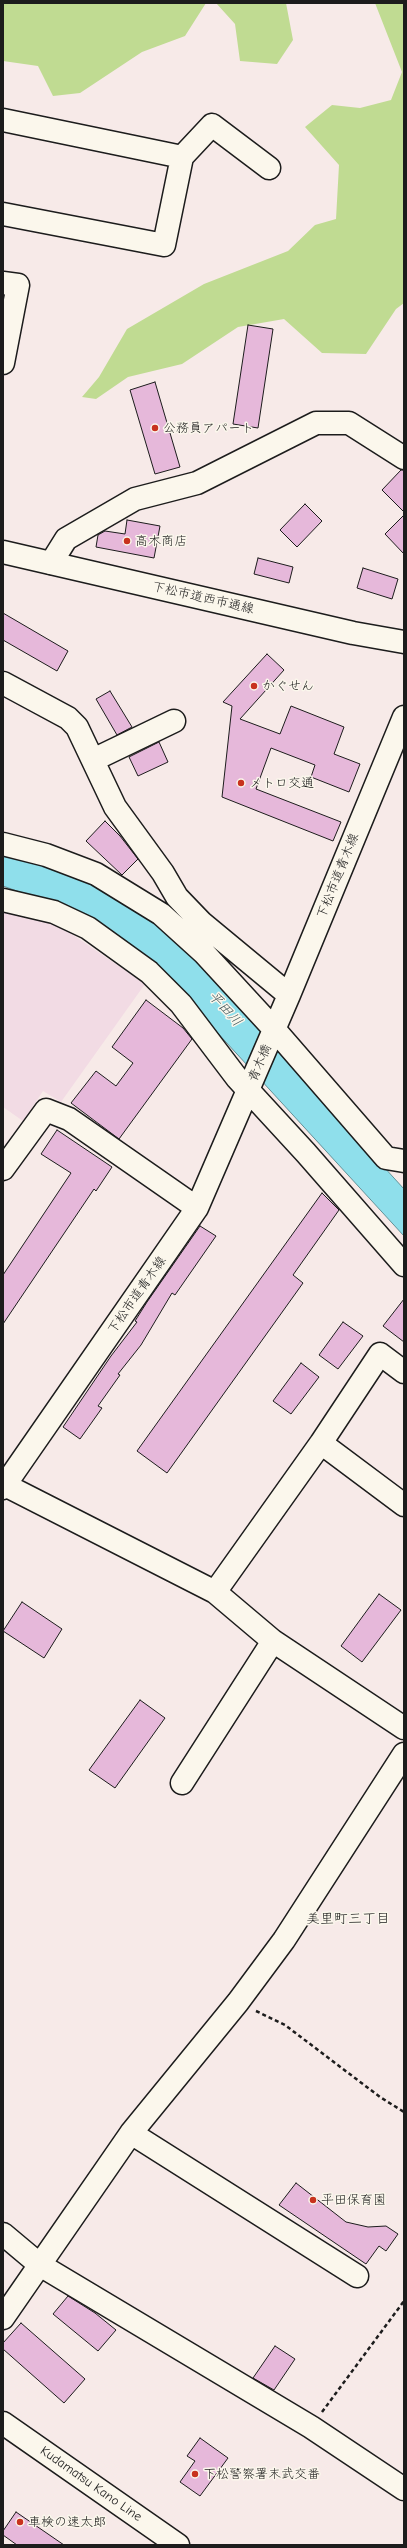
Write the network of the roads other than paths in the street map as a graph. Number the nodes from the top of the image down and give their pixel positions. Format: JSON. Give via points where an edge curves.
{"nodes":[{"id":1,"x":3,"y":120,"type":"edge"},
{"id":2,"x":182,"y":157,"type":"junction"},
{"id":3,"x":269,"y":168,"type":"dead end"},
{"id":4,"x":3,"y":214,"type":"edge"},
{"id":5,"x":3,"y":283,"type":"edge"},
{"id":6,"x":3,"y":363,"type":"edge"},
{"id":7,"x":404,"y":458,"type":"edge"},
{"id":8,"x":3,"y":552,"type":"edge"},
{"id":9,"x":51,"y":563,"type":"junction"},
{"id":10,"x":404,"y":642,"type":"edge"},
{"id":11,"x":3,"y":683,"type":"edge"},
{"id":12,"x":404,"y":717,"type":"edge"},
{"id":13,"x":174,"y":721,"type":"dead end"},
{"id":14,"x":93,"y":760,"type":"junction"},
{"id":15,"x":3,"y":844,"type":"edge"},
{"id":16,"x":3,"y":900,"type":"edge"},
{"id":17,"x":289,"y":995,"type":"junction"},
{"id":18,"x":273,"y":1032,"type":"junction"},
{"id":19,"x":250,"y":1087,"type":"junction"},
{"id":20,"x":404,"y":1161,"type":"edge"},
{"id":21,"x":3,"y":1169,"type":"edge"},
{"id":22,"x":197,"y":1208,"type":"junction"},
{"id":23,"x":404,"y":1265,"type":"edge"},
{"id":24,"x":404,"y":1372,"type":"edge"},
{"id":25,"x":321,"y":1443,"type":"junction"},
{"id":26,"x":4,"y":1486,"type":"edge"},
{"id":27,"x":404,"y":1505,"type":"edge"},
{"id":28,"x":215,"y":1592,"type":"junction"},
{"id":29,"x":273,"y":1640,"type":"junction"},
{"id":30,"x":404,"y":1728,"type":"edge"},
{"id":31,"x":404,"y":1754,"type":"edge"},
{"id":32,"x":182,"y":1783,"type":"dead end"},
{"id":33,"x":132,"y":2133,"type":"junction"},
{"id":34,"x":3,"y":2234,"type":"edge"},
{"id":35,"x":40,"y":2265,"type":"junction"},
{"id":36,"x":357,"y":2276,"type":"dead end"},
{"id":37,"x":3,"y":2318,"type":"edge"},
{"id":38,"x":3,"y":2423,"type":"edge"},
{"id":39,"x":404,"y":2488,"type":"edge"},
{"id":40,"x":178,"y":2545,"type":"edge"}],
"edges":[{"from":1,"to":2,"type":"street"},
{"from":2,"to":3,"type":"street","via":[[212,125]]},
{"from":2,"to":4,"type":"street","via":[[164,245]]},
{"from":5,"to":6,"type":"street","via":[[18,285]]},
{"from":7,"to":9,"type":"street","via":[[349,423],[316,423],[197,483],[135,499],[66,539]]},
{"from":8,"to":9,"type":"street","name":"下松市道西市通線"},
{"from":9,"to":10,"type":"street","name":"下松市道西市通線","via":[[353,633]]},
{"from":11,"to":14,"type":"street","via":[[68,718],[77,727]]},
{"from":12,"to":17,"type":"street","name":"下松市道青木線"},
{"from":13,"to":14,"type":"street"},
{"from":14,"to":17,"type":"street","via":[[122,820],[163,873],[177,897],[202,923]]},
{"from":15,"to":18,"type":"street","via":[[46,855],[96,874],[161,914],[204,953]]},
{"from":16,"to":19,"type":"street","via":[[54,912],[88,928],[149,972],[181,1004]]},
{"from":17,"to":18,"type":"street","name":"下松市道青木線"},
{"from":18,"to":19,"type":"street","name":"青木橋"},
{"from":18,"to":20,"type":"street","via":[[386,1158]]},
{"from":19,"to":22,"type":"street","name":"下松市道青木線"},
{"from":19,"to":23,"type":"street"},
{"from":21,"to":22,"type":"street","via":[[46,1110],[70,1119]]},
{"from":22,"to":26,"type":"street","name":"下松市道青木線"},
{"from":24,"to":25,"type":"street","via":[[380,1354]]},
{"from":25,"to":27,"type":"street"},
{"from":25,"to":28,"type":"street"},
{"from":26,"to":28,"type":"street"},
{"from":28,"to":29,"type":"street"},
{"from":29,"to":30,"type":"street"},
{"from":29,"to":32,"type":"street"},
{"from":31,"to":33,"type":"street","via":[[284,1940],[238,2002]]},
{"from":33,"to":35,"type":"street"},
{"from":33,"to":36,"type":"street"},
{"from":34,"to":35,"type":"street"},
{"from":35,"to":37,"type":"street"},
{"from":35,"to":39,"type":"street","via":[[312,2427]]},
{"from":38,"to":40,"type":"street","name":"Kudamatsu Kano Line"}]}
